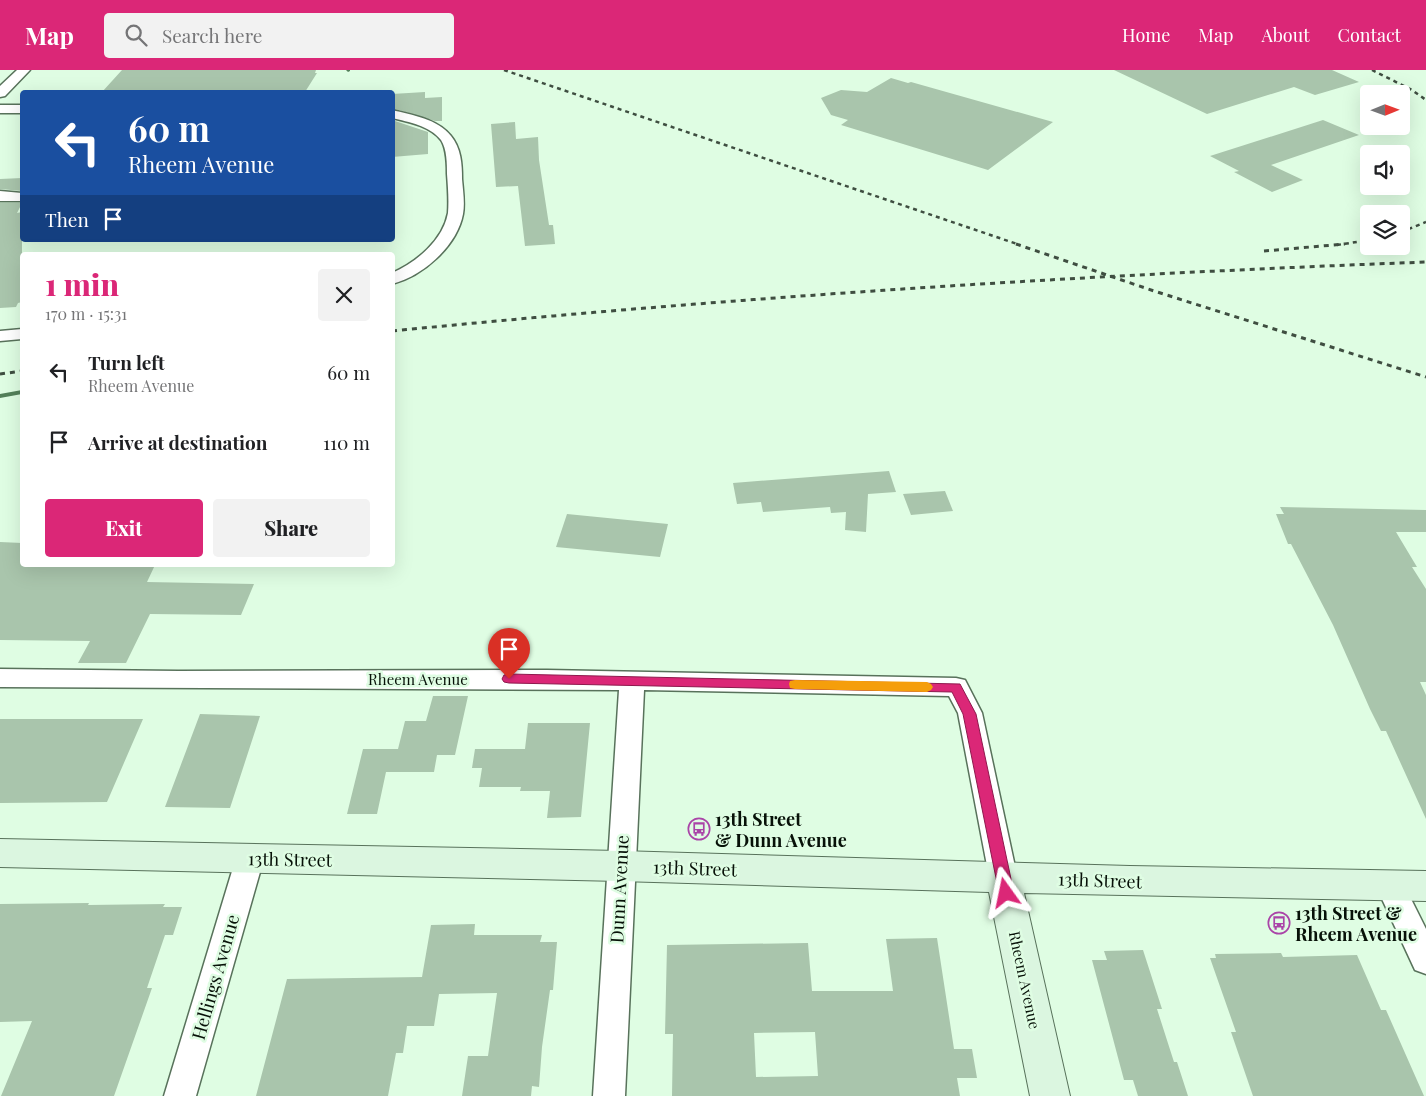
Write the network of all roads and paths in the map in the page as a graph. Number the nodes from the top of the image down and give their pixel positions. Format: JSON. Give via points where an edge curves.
{"nodes":[{"id":1,"x":24,"y":70,"type":"edge"},
{"id":2,"x":0,"y":93,"type":"edge"},
{"id":3,"x":0,"y":109,"type":"edge"},
{"id":4,"x":20,"y":109,"type":"edge"},
{"id":5,"x":395,"y":115,"type":"edge"},
{"id":6,"x":0,"y":196,"type":"edge"},
{"id":7,"x":20,"y":198,"type":"edge"},
{"id":8,"x":395,"y":277,"type":"edge"},
{"id":9,"x":20,"y":334,"type":"edge"},
{"id":10,"x":0,"y":336,"type":"edge"},
{"id":11,"x":0,"y":678,"type":"edge"},
{"id":12,"x":632,"y":681,"type":"junction"},
{"id":13,"x":0,"y":853,"type":"edge"},
{"id":14,"x":250,"y":858,"type":"junction"},
{"id":15,"x":620,"y":866,"type":"junction"},
{"id":16,"x":1003,"y":876,"type":"junction"},
{"id":17,"x":1390,"y":886,"type":"junction"},
{"id":18,"x":1426,"y":886,"type":"edge"},
{"id":19,"x":1426,"y":960,"type":"edge"},
{"id":20,"x":180,"y":1096,"type":"edge"},
{"id":21,"x":609,"y":1096,"type":"edge"},
{"id":22,"x":1050,"y":1096,"type":"edge"}],
"edges":[{"from":1,"to":2,"type":"street"},
{"from":3,"to":4,"type":"street"},
{"from":5,"to":8,"type":"street","via":[[430,126],[443,134],[451,147],[455,214],[451,229],[440,244],[421,262]]},
{"from":6,"to":7,"type":"street"},
{"from":9,"to":10,"type":"street"},
{"from":11,"to":12,"type":"street","name":"Rheem Avenue"},
{"from":12,"to":15,"type":"street","name":"Dunn Avenue"},
{"from":12,"to":16,"type":"street","name":"Rheem Avenue","via":[[956,687],[970,714]]},
{"from":13,"to":14,"type":"main road","name":"13th Street"},
{"from":14,"to":15,"type":"main road","name":"13th Street"},
{"from":14,"to":20,"type":"street","name":"Hellings Avenue"},
{"from":15,"to":16,"type":"main road","name":"13th Street"},
{"from":15,"to":21,"type":"street","name":"Dunn Avenue"},
{"from":16,"to":17,"type":"main road","name":"13th Street"},
{"from":16,"to":22,"type":"main road","name":"Rheem Avenue"},
{"from":17,"to":18,"type":"main road","name":"13th Street"},
{"from":17,"to":19,"type":"street"}]}
